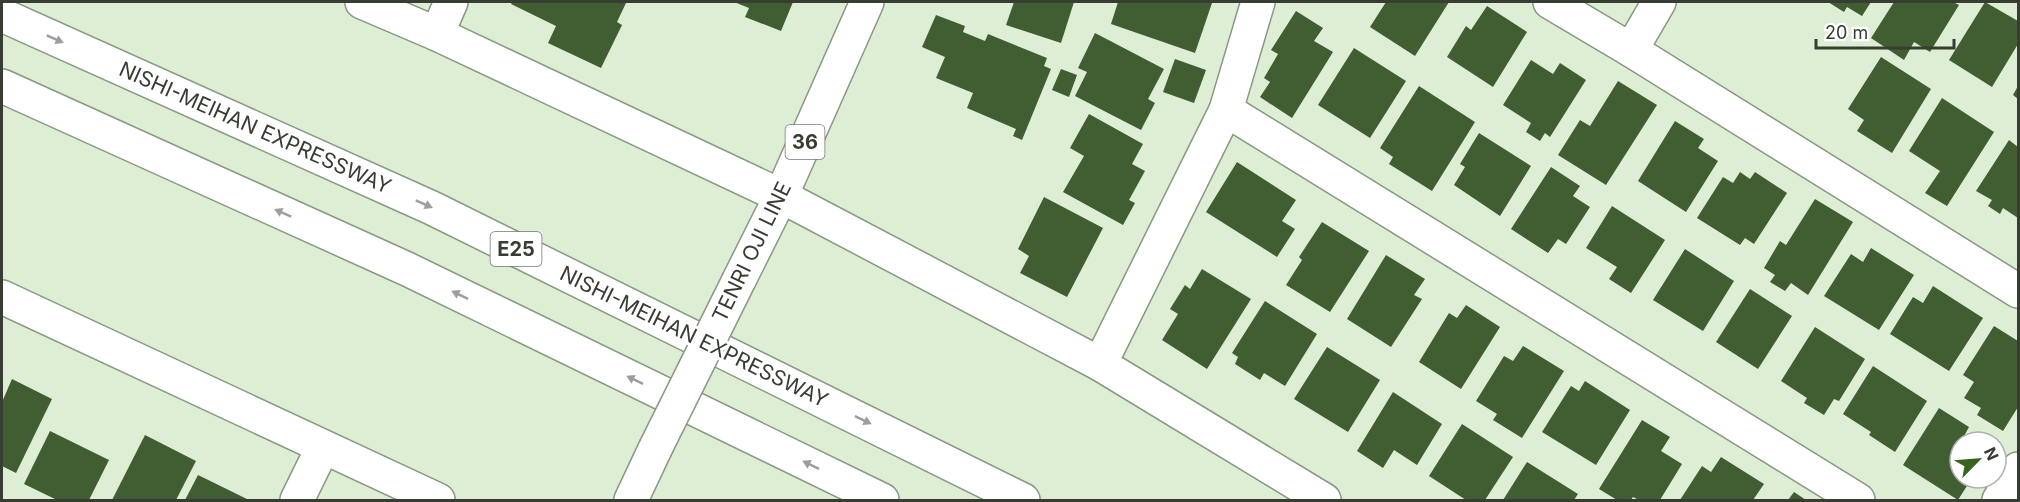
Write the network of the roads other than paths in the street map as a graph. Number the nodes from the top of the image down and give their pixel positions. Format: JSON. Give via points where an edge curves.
{"nodes":[{"id":1,"x":363,"y":2,"type":"edge"},
{"id":2,"x":451,"y":2,"type":"edge"},
{"id":3,"x":867,"y":2,"type":"edge"},
{"id":4,"x":1258,"y":2,"type":"edge"},
{"id":5,"x":1550,"y":2,"type":"edge"},
{"id":6,"x":1659,"y":2,"type":"edge"},
{"id":7,"x":2,"y":15,"type":"edge"},
{"id":8,"x":437,"y":34,"type":"junction"},
{"id":9,"x":1631,"y":50,"type":"junction"},
{"id":10,"x":2,"y":86,"type":"edge"},
{"id":11,"x":1226,"y":110,"type":"junction"},
{"id":12,"x":781,"y":196,"type":"junction"},
{"id":13,"x":2019,"y":291,"type":"edge"},
{"id":14,"x":2,"y":297,"type":"edge"},
{"id":15,"x":1100,"y":364,"type":"junction"},
{"id":16,"x":323,"y":447,"type":"junction"},
{"id":17,"x":2019,"y":469,"type":"edge"},
{"id":18,"x":297,"y":501,"type":"edge"},
{"id":19,"x":438,"y":501,"type":"edge"},
{"id":20,"x":631,"y":501,"type":"edge"},
{"id":21,"x":882,"y":501,"type":"edge"},
{"id":22,"x":1023,"y":501,"type":"edge"},
{"id":23,"x":1324,"y":501,"type":"edge"},
{"id":24,"x":1858,"y":501,"type":"edge"},
{"id":25,"x":1999,"y":501,"type":"edge"}],
"edges":[{"from":1,"to":8,"type":"main road"},
{"from":2,"to":8,"type":"main road"},
{"from":3,"to":12,"type":"main road","name":"TENRI OJI LINE","number":"36"},
{"from":4,"to":11,"type":"main road"},
{"from":5,"to":9,"type":"main road"},
{"from":6,"to":9,"type":"main road"},
{"from":7,"to":22,"type":"main road","name":"NISHI-MEIHAN EXPRESSWAY","number":"E25","one_way":true,"via":[[432,208]]},
{"from":8,"to":12,"type":"main road"},
{"from":9,"to":13,"type":"main road"},
{"from":21,"to":10,"type":"main road","one_way":true,"via":[[407,269]]},
{"from":11,"to":15,"type":"main road"},
{"from":11,"to":24,"type":"main road"},
{"from":12,"to":15,"type":"main road"},
{"from":12,"to":20,"type":"main road","name":"TENRI OJI LINE","number":"36","bridge":true},
{"from":14,"to":16,"type":"main road"},
{"from":15,"to":23,"type":"main road"},
{"from":16,"to":18,"type":"main road"},
{"from":16,"to":19,"type":"main road"},
{"from":17,"to":25,"type":"main road"}]}
